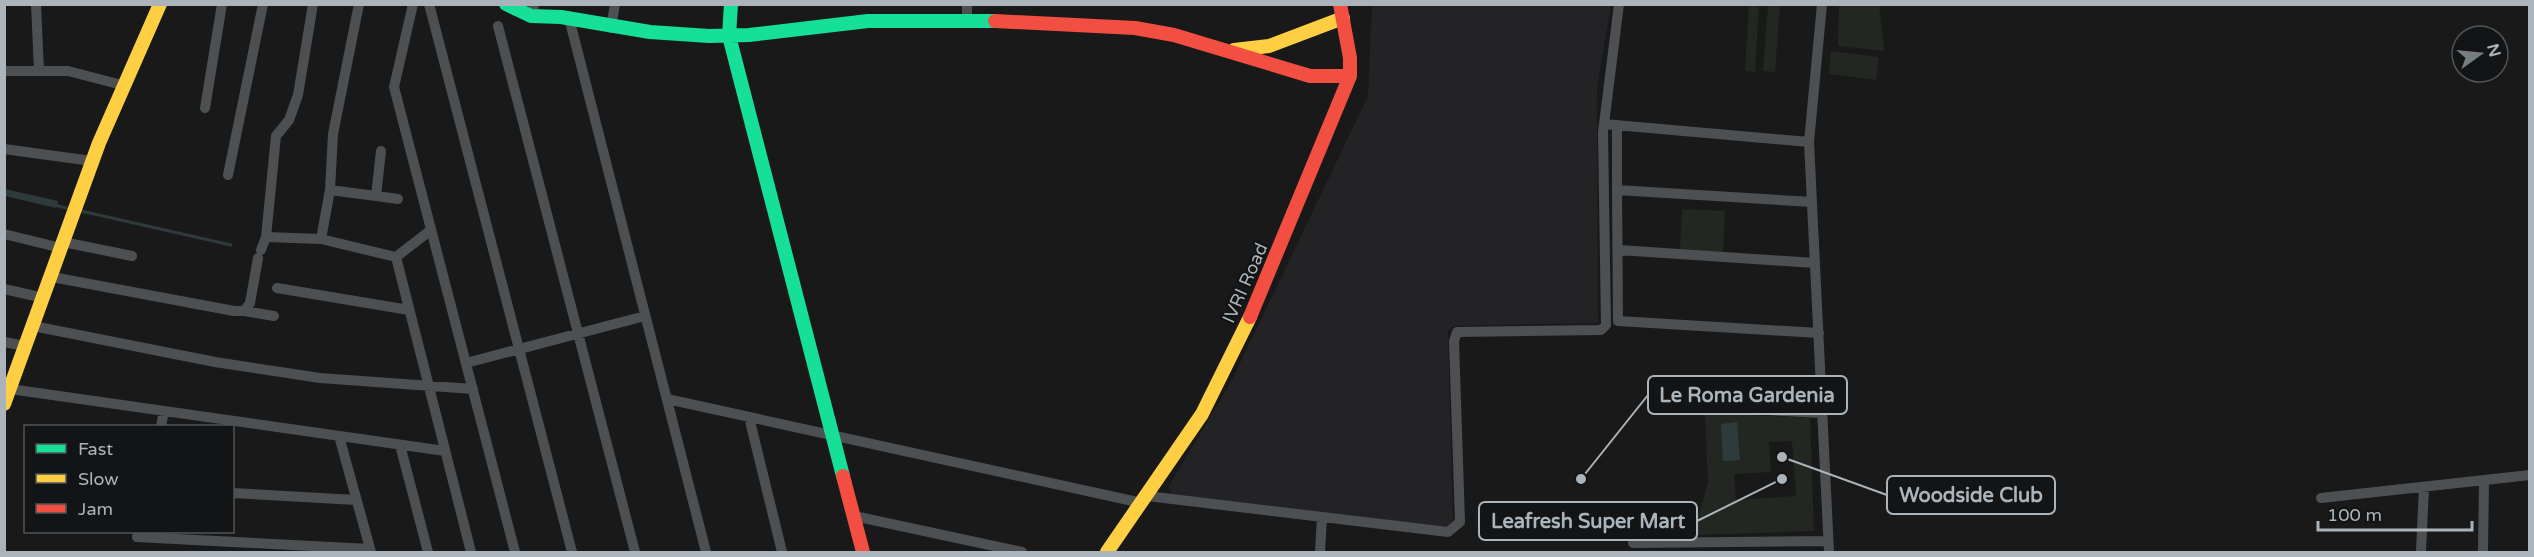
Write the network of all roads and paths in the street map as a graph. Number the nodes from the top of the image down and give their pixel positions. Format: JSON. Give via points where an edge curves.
{"nodes":[{"id":1,"x":36,"y":4,"type":"edge"},
{"id":2,"x":160,"y":4,"type":"edge"},
{"id":3,"x":222,"y":4,"type":"edge"},
{"id":4,"x":263,"y":4,"type":"edge"},
{"id":5,"x":313,"y":4,"type":"edge"},
{"id":6,"x":359,"y":4,"type":"edge"},
{"id":7,"x":413,"y":4,"type":"edge"},
{"id":8,"x":429,"y":4,"type":"edge"},
{"id":9,"x":506,"y":4,"type":"edge"},
{"id":10,"x":615,"y":4,"type":"edge"},
{"id":11,"x":731,"y":4,"type":"edge"},
{"id":12,"x":967,"y":4,"type":"edge"},
{"id":13,"x":1619,"y":4,"type":"edge"},
{"id":14,"x":1822,"y":4,"type":"edge"},
{"id":15,"x":533,"y":11,"type":"edge"},
{"id":16,"x":1341,"y":11,"type":"edge"},
{"id":17,"x":565,"y":13,"type":"edge"},
{"id":18,"x":967,"y":21,"type":"junction"},
{"id":19,"x":498,"y":26,"type":"dead end"},
{"id":20,"x":612,"y":28,"type":"junction"},
{"id":21,"x":729,"y":36,"type":"junction"},
{"id":22,"x":1272,"y":45,"type":"junction"},
{"id":23,"x":1228,"y":51,"type":"junction"},
{"id":24,"x":1274,"y":65,"type":"junction"},
{"id":25,"x":4,"y":70,"type":"edge"},
{"id":26,"x":39,"y":71,"type":"junction"},
{"id":27,"x":1350,"y":76,"type":"junction"},
{"id":28,"x":122,"y":86,"type":"junction"},
{"id":29,"x":205,"y":108,"type":"dead end"},
{"id":30,"x":1604,"y":124,"type":"junction"},
{"id":31,"x":1617,"y":125,"type":"junction"},
{"id":32,"x":1809,"y":142,"type":"junction"},
{"id":33,"x":4,"y":148,"type":"edge"},
{"id":34,"x":381,"y":151,"type":"dead end"},
{"id":35,"x":92,"y":161,"type":"junction"},
{"id":36,"x":228,"y":175,"type":"dead end"},
{"id":37,"x":330,"y":190,"type":"junction"},
{"id":38,"x":1617,"y":190,"type":"junction"},
{"id":39,"x":376,"y":196,"type":"junction"},
{"id":40,"x":398,"y":199,"type":"dead end"},
{"id":41,"x":1812,"y":202,"type":"junction"},
{"id":42,"x":431,"y":230,"type":"junction"},
{"id":43,"x":4,"y":234,"type":"edge"},
{"id":44,"x":266,"y":237,"type":"junction"},
{"id":45,"x":321,"y":239,"type":"junction"},
{"id":46,"x":62,"y":245,"type":"junction"},
{"id":47,"x":1619,"y":250,"type":"junction"},
{"id":48,"x":132,"y":256,"type":"dead end"},
{"id":49,"x":396,"y":257,"type":"junction"},
{"id":50,"x":1815,"y":264,"type":"junction"},
{"id":51,"x":52,"y":277,"type":"junction"},
{"id":52,"x":277,"y":288,"type":"dead end"},
{"id":53,"x":4,"y":289,"type":"edge"},
{"id":54,"x":44,"y":298,"type":"junction"},
{"id":55,"x":409,"y":310,"type":"junction"},
{"id":56,"x":244,"y":311,"type":"junction"},
{"id":57,"x":274,"y":316,"type":"dead end"},
{"id":58,"x":645,"y":316,"type":"junction"},
{"id":59,"x":33,"y":326,"type":"junction"},
{"id":60,"x":1818,"y":333,"type":"junction"},
{"id":61,"x":579,"y":334,"type":"junction"},
{"id":62,"x":4,"y":342,"type":"edge"},
{"id":63,"x":25,"y":346,"type":"junction"},
{"id":64,"x":520,"y":349,"type":"junction"},
{"id":65,"x":466,"y":363,"type":"junction"},
{"id":66,"x":429,"y":386,"type":"junction"},
{"id":67,"x":10,"y":389,"type":"junction"},
{"id":68,"x":473,"y":389,"type":"junction"},
{"id":69,"x":667,"y":399,"type":"junction"},
{"id":70,"x":4,"y":404,"type":"edge"},
{"id":71,"x":1710,"y":407,"type":"dead end"},
{"id":72,"x":164,"y":411,"type":"junction"},
{"id":73,"x":1822,"y":413,"type":"junction"},
{"id":74,"x":749,"y":417,"type":"junction"},
{"id":75,"x":160,"y":425,"type":"edge"},
{"id":76,"x":833,"y":435,"type":"junction"},
{"id":77,"x":339,"y":436,"type":"junction"},
{"id":78,"x":400,"y":445,"type":"junction"},
{"id":79,"x":445,"y":451,"type":"junction"},
{"id":80,"x":2529,"y":475,"type":"edge"},
{"id":81,"x":2484,"y":480,"type":"junction"},
{"id":82,"x":2424,"y":487,"type":"junction"},
{"id":83,"x":234,"y":493,"type":"edge"},
{"id":84,"x":2321,"y":498,"type":"dead end"},
{"id":85,"x":1144,"y":499,"type":"junction"},
{"id":86,"x":356,"y":500,"type":"junction"},
{"id":87,"x":854,"y":516,"type":"junction"},
{"id":88,"x":1322,"y":517,"type":"junction"},
{"id":89,"x":138,"y":533,"type":"edge"},
{"id":90,"x":1633,"y":543,"type":"dead end"},
{"id":91,"x":1828,"y":547,"type":"edge"},
{"id":92,"x":370,"y":551,"type":"edge"},
{"id":93,"x":428,"y":552,"type":"edge"},
{"id":94,"x":471,"y":552,"type":"edge"},
{"id":95,"x":515,"y":552,"type":"edge"},
{"id":96,"x":572,"y":552,"type":"edge"},
{"id":97,"x":635,"y":552,"type":"edge"},
{"id":98,"x":706,"y":552,"type":"edge"},
{"id":99,"x":782,"y":552,"type":"edge"},
{"id":100,"x":863,"y":552,"type":"edge"},
{"id":101,"x":1022,"y":552,"type":"edge"},
{"id":102,"x":1107,"y":552,"type":"edge"},
{"id":103,"x":1320,"y":552,"type":"edge"},
{"id":104,"x":2421,"y":552,"type":"edge"},
{"id":105,"x":2483,"y":552,"type":"edge"}],
"edges":[{"from":1,"to":26,"type":"street"},
{"from":2,"to":28,"type":"street"},
{"from":3,"to":29,"type":"street"},
{"from":4,"to":36,"type":"street"},
{"from":5,"to":44,"type":"street","via":[[298,95],[289,120],[276,136]]},
{"from":6,"to":37,"type":"street","via":[[333,134]]},
{"from":7,"to":42,"type":"street","via":[[394,87]]},
{"from":8,"to":64,"type":"street"},
{"from":9,"to":15,"type":"street","via":[[521,15]]},
{"from":10,"to":20,"type":"street"},
{"from":11,"to":21,"type":"street"},
{"from":12,"to":18,"type":"street"},
{"from":13,"to":30,"type":"street"},
{"from":14,"to":32,"type":"street"},
{"from":15,"to":17,"type":"street"},
{"from":16,"to":22,"type":"street"},
{"from":16,"to":27,"type":"street","name":"IVRI Road"},
{"from":17,"to":20,"type":"street"},
{"from":17,"to":58,"type":"street"},
{"from":18,"to":21,"type":"street","via":[[887,20]]},
{"from":18,"to":23,"type":"street","via":[[1135,28]]},
{"from":19,"to":61,"type":"street"},
{"from":20,"to":21,"type":"street"},
{"from":21,"to":76,"type":"street"},
{"from":22,"to":23,"type":"street"},
{"from":22,"to":24,"type":"street"},
{"from":23,"to":24,"type":"street"},
{"from":24,"to":27,"type":"street","via":[[1310,76]]},
{"from":25,"to":26,"type":"street"},
{"from":26,"to":28,"type":"street","via":[[68,71]]},
{"from":27,"to":85,"type":"street","name":"IVRI Road","via":[[1231,358],[1202,414]]},
{"from":28,"to":35,"type":"street"},
{"from":30,"to":31,"type":"street"},
{"from":30,"to":88,"type":"street","via":[[1606,325],[1601,330],[1457,333],[1454,341],[1460,522],[1448,532]]},
{"from":31,"to":32,"type":"street"},
{"from":31,"to":38,"type":"street"},
{"from":32,"to":41,"type":"street"},
{"from":33,"to":35,"type":"street"},
{"from":34,"to":39,"type":"street"},
{"from":35,"to":46,"type":"street"},
{"from":37,"to":39,"type":"street"},
{"from":37,"to":45,"type":"street"},
{"from":38,"to":41,"type":"street"},
{"from":38,"to":47,"type":"street"},
{"from":39,"to":40,"type":"street"},
{"from":41,"to":50,"type":"street"},
{"from":42,"to":49,"type":"street"},
{"from":42,"to":65,"type":"street"},
{"from":43,"to":46,"type":"street"},
{"from":44,"to":45,"type":"street"},
{"from":44,"to":56,"type":"street","via":[[250,303]]},
{"from":45,"to":49,"type":"street"},
{"from":46,"to":48,"type":"street"},
{"from":46,"to":51,"type":"street"},
{"from":47,"to":50,"type":"street"},
{"from":47,"to":60,"type":"street","via":[[1618,321]]},
{"from":49,"to":55,"type":"street"},
{"from":50,"to":60,"type":"street"},
{"from":51,"to":54,"type":"street"},
{"from":51,"to":56,"type":"street"},
{"from":52,"to":55,"type":"street"},
{"from":53,"to":54,"type":"street"},
{"from":54,"to":59,"type":"street"},
{"from":55,"to":66,"type":"street"},
{"from":56,"to":57,"type":"street"},
{"from":58,"to":61,"type":"street"},
{"from":58,"to":69,"type":"street"},
{"from":59,"to":63,"type":"street"},
{"from":59,"to":66,"type":"street","via":[[320,378]]},
{"from":60,"to":73,"type":"street"},
{"from":61,"to":64,"type":"street"},
{"from":61,"to":97,"type":"street"},
{"from":62,"to":63,"type":"street"},
{"from":63,"to":67,"type":"street"},
{"from":64,"to":65,"type":"street"},
{"from":64,"to":96,"type":"street"},
{"from":65,"to":68,"type":"street"},
{"from":66,"to":68,"type":"street"},
{"from":66,"to":79,"type":"street"},
{"from":67,"to":70,"type":"street"},
{"from":67,"to":72,"type":"street"},
{"from":68,"to":95,"type":"street"},
{"from":69,"to":74,"type":"street"},
{"from":69,"to":98,"type":"street"},
{"from":71,"to":73,"type":"street"},
{"from":72,"to":75,"type":"street"},
{"from":72,"to":77,"type":"street"},
{"from":73,"to":91,"type":"street"},
{"from":74,"to":76,"type":"street"},
{"from":74,"to":99,"type":"street"},
{"from":76,"to":85,"type":"street"},
{"from":76,"to":87,"type":"street"},
{"from":77,"to":78,"type":"street"},
{"from":77,"to":86,"type":"street"},
{"from":78,"to":79,"type":"street"},
{"from":78,"to":93,"type":"street"},
{"from":79,"to":94,"type":"street"},
{"from":80,"to":81,"type":"street"},
{"from":81,"to":82,"type":"street"},
{"from":81,"to":105,"type":"street"},
{"from":82,"to":84,"type":"street"},
{"from":82,"to":104,"type":"street"},
{"from":83,"to":86,"type":"street"},
{"from":85,"to":88,"type":"street"},
{"from":85,"to":102,"type":"street","name":"IVRI Road"},
{"from":86,"to":92,"type":"street"},
{"from":87,"to":100,"type":"street"},
{"from":87,"to":101,"type":"street"},
{"from":88,"to":103,"type":"street"},
{"from":89,"to":92,"type":"street","via":[[137,537]]},
{"from":90,"to":91,"type":"street"}]}
